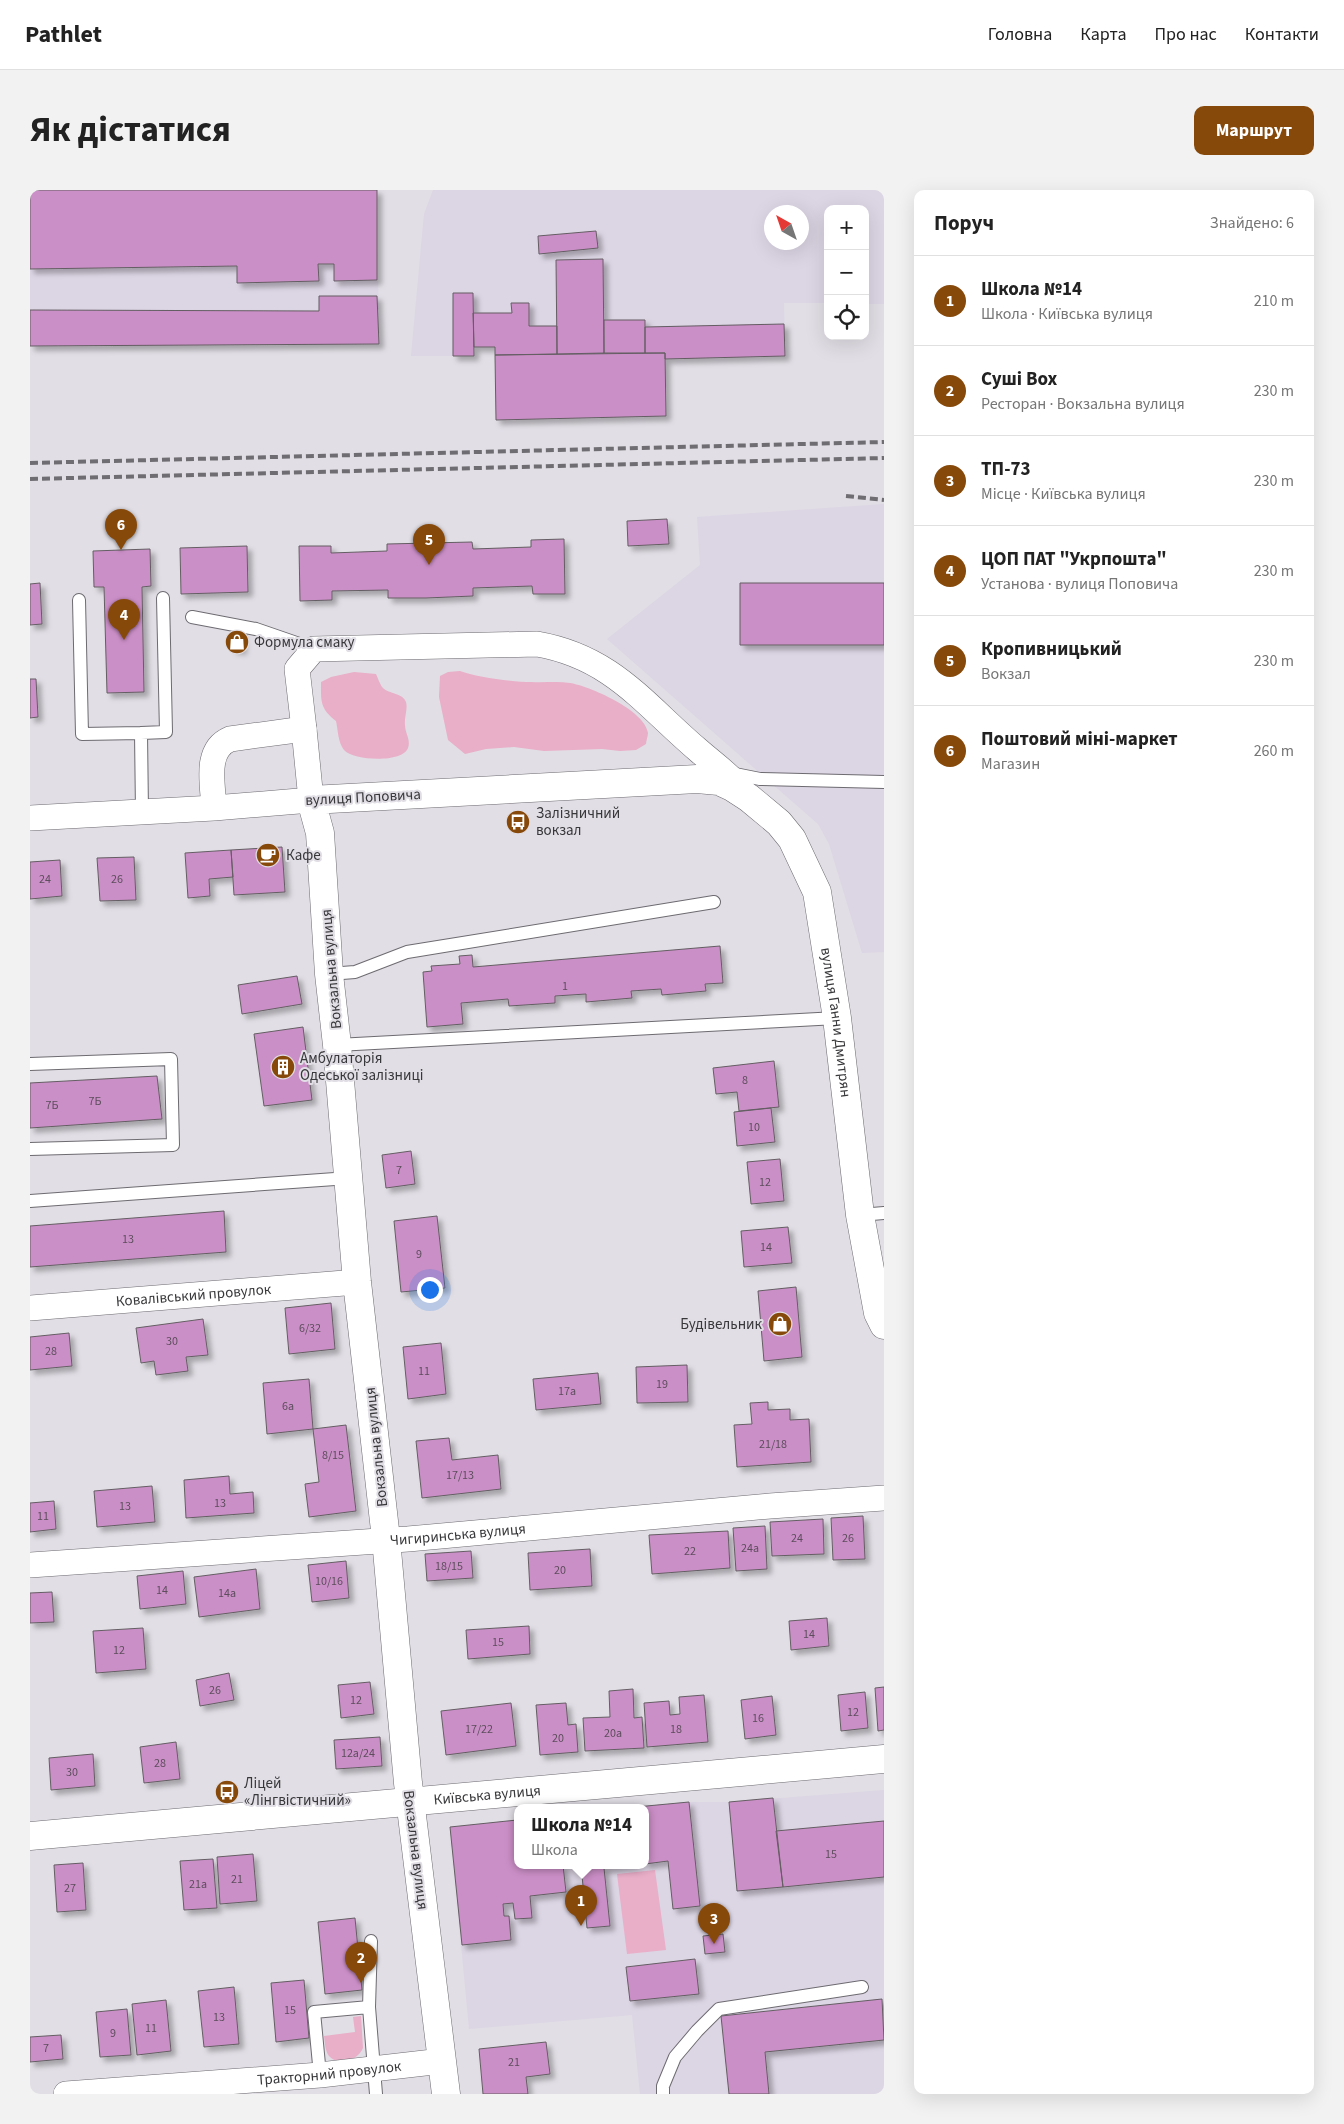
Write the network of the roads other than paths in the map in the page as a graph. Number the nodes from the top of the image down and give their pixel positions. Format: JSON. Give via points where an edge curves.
{"nodes":[{"id":1,"x":163,"y":598,"type":"dead end"},
{"id":2,"x":79,"y":600,"type":"dead end"},
{"id":3,"x":192,"y":617,"type":"dead end"},
{"id":4,"x":314,"y":649,"type":"junction"},
{"id":5,"x":304,"y":729,"type":"junction"},
{"id":6,"x":141,"y":732,"type":"junction"},
{"id":7,"x":727,"y":773,"type":"junction"},
{"id":8,"x":697,"y":780,"type":"joint"},
{"id":9,"x":884,"y":782,"type":"edge"},
{"id":10,"x":749,"y":798,"type":"junction"},
{"id":11,"x":311,"y":800,"type":"junction"},
{"id":12,"x":214,"y":808,"type":"junction"},
{"id":13,"x":142,"y":812,"type":"junction"},
{"id":14,"x":30,"y":818,"type":"edge"},
{"id":15,"x":714,"y":902,"type":"dead end"},
{"id":16,"x":329,"y":974,"type":"junction"},
{"id":17,"x":837,"y":1018,"type":"junction"},
{"id":18,"x":337,"y":1046,"type":"junction"},
{"id":19,"x":30,"y":1064,"type":"edge"},
{"id":20,"x":30,"y":1150,"type":"edge"},
{"id":21,"x":349,"y":1178,"type":"junction"},
{"id":22,"x":30,"y":1202,"type":"edge"},
{"id":23,"x":872,"y":1214,"type":"edge"},
{"id":24,"x":357,"y":1282,"type":"junction"},
{"id":25,"x":30,"y":1308,"type":"edge"},
{"id":26,"x":884,"y":1325,"type":"edge"},
{"id":27,"x":884,"y":1498,"type":"edge"},
{"id":28,"x":386,"y":1539,"type":"junction"},
{"id":29,"x":30,"y":1565,"type":"edge"},
{"id":30,"x":884,"y":1759,"type":"edge"},
{"id":31,"x":410,"y":1801,"type":"junction"},
{"id":32,"x":30,"y":1836,"type":"edge"},
{"id":33,"x":371,"y":1941,"type":"dead end"},
{"id":34,"x":862,"y":1987,"type":"dead end"},
{"id":35,"x":369,"y":2007,"type":"junction"},
{"id":36,"x":442,"y":2062,"type":"junction"},
{"id":37,"x":373,"y":2070,"type":"junction"},
{"id":38,"x":320,"y":2075,"type":"junction"},
{"id":39,"x":66,"y":2094,"type":"edge"},
{"id":40,"x":376,"y":2094,"type":"edge"},
{"id":41,"x":446,"y":2094,"type":"edge"},
{"id":42,"x":663,"y":2094,"type":"edge"}],
"edges":[{"from":1,"to":6,"type":"lane","via":[[166,732]]},
{"from":2,"to":6,"type":"lane","via":[[82,734]]},
{"from":3,"to":4,"type":"lane","via":[[256,629]]},
{"from":4,"to":5,"type":"street","via":[[297,669]]},
{"from":4,"to":7,"type":"street","via":[[537,644],[555,647],[591,661],[621,680],[698,751]]},
{"from":5,"to":11,"type":"street"},
{"from":5,"to":12,"type":"street","via":[[230,739],[221,744],[212,761]]},
{"from":6,"to":13,"type":"lane"},
{"from":7,"to":9,"type":"lane","via":[[760,779]]},
{"from":7,"to":10,"type":"street"},
{"from":8,"to":10,"type":"street","name":"вулиця Ганни Дмитрян","via":[[719,782]]},
{"from":8,"to":11,"type":"street","name":"вулиця Поповича"},
{"from":10,"to":17,"type":"street","name":"вулиця Ганни Дмитрян","via":[[779,823],[792,839],[812,879],[821,910]]},
{"from":11,"to":12,"type":"street","name":"вулиця Поповича"},
{"from":11,"to":16,"type":"street","name":"Вокзальна вулиця","via":[[320,833]]},
{"from":12,"to":13,"type":"street","name":"вулиця Поповича"},
{"from":13,"to":14,"type":"street","name":"вулиця Поповича"},
{"from":15,"to":16,"type":"lane","via":[[407,952],[355,972]]},
{"from":16,"to":18,"type":"street","name":"Вокзальна вулиця"},
{"from":17,"to":18,"type":"lane"},
{"from":17,"to":23,"type":"street","name":"вулиця Ганни Дмитрян"},
{"from":18,"to":21,"type":"street","name":"Вокзальна вулиця"},
{"from":19,"to":20,"type":"lane","via":[[171,1059],[173,1145]]},
{"from":21,"to":22,"type":"lane"},
{"from":21,"to":24,"type":"street","name":"Вокзальна вулиця"},
{"from":23,"to":26,"type":"street","name":"вулиця Ганни Дмитрян","via":[[878,1313]]},
{"from":24,"to":25,"type":"street","name":"Ковалівський провулок"},
{"from":24,"to":28,"type":"street","name":"Вокзальна вулиця"},
{"from":27,"to":28,"type":"street","name":"Чигиринська вулиця"},
{"from":28,"to":29,"type":"street","name":"Чигиринська вулиця"},
{"from":28,"to":31,"type":"street","name":"Вокзальна вулиця"},
{"from":30,"to":31,"type":"street","name":"Київська вулиця"},
{"from":31,"to":32,"type":"street","name":"Київська вулиця"},
{"from":31,"to":36,"type":"street","name":"Вокзальна вулиця"},
{"from":33,"to":35,"type":"lane"},
{"from":34,"to":42,"type":"lane","via":[[719,2009],[675,2057]]},
{"from":35,"to":37,"type":"lane"},
{"from":35,"to":38,"type":"lane","via":[[314,2012]]},
{"from":36,"to":37,"type":"street","name":"Тракторний провулок"},
{"from":36,"to":41,"type":"street","name":"Вокзальна вулиця"},
{"from":37,"to":38,"type":"street","name":"Тракторний провулок"},
{"from":37,"to":40,"type":"lane"},
{"from":38,"to":39,"type":"street","name":"Тракторний провулок"}]}
